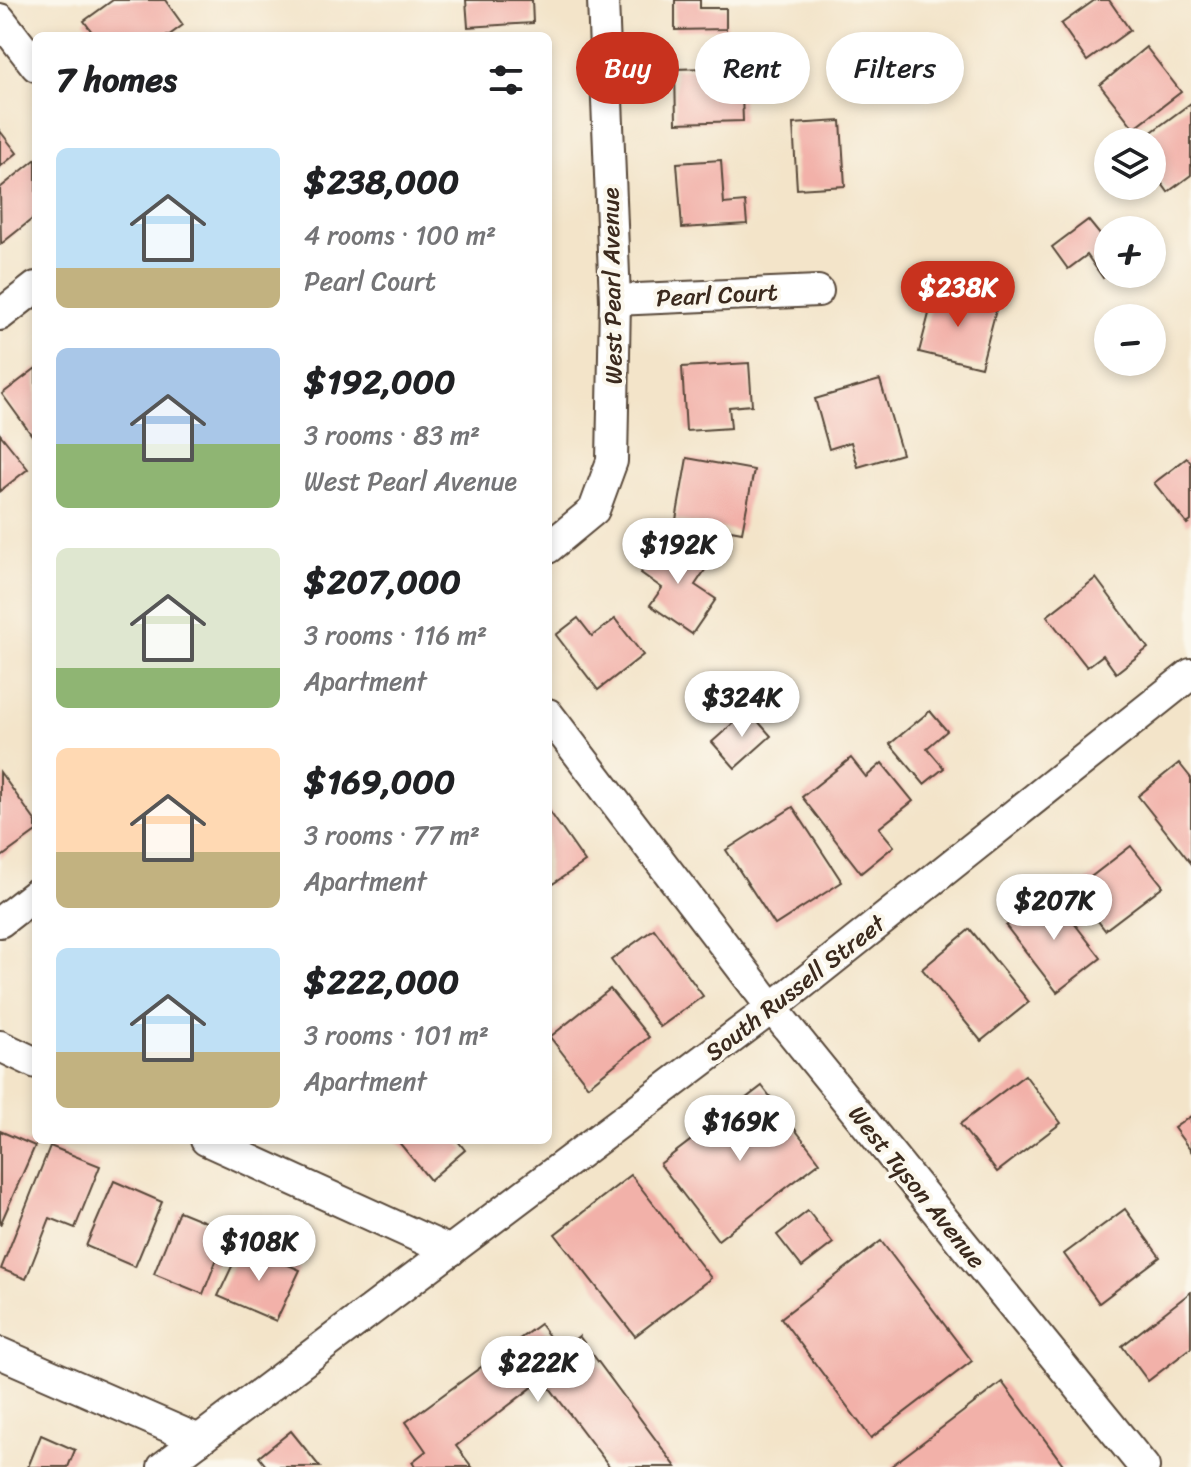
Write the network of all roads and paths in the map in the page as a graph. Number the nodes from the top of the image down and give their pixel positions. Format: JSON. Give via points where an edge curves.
{"nodes":[{"id":1,"x":603,"y":0,"type":"edge"},
{"id":2,"x":0,"y":19,"type":"edge"},
{"id":3,"x":32,"y":61,"type":"edge"},
{"id":4,"x":32,"y":290,"type":"edge"},
{"id":5,"x":818,"y":291,"type":"dead end"},
{"id":6,"x":615,"y":300,"type":"junction"},
{"id":7,"x":0,"y":315,"type":"edge"},
{"id":8,"x":552,"y":545,"type":"edge"},
{"id":9,"x":1191,"y":674,"type":"edge"},
{"id":10,"x":552,"y":719,"type":"edge"},
{"id":11,"x":32,"y":897,"type":"edge"},
{"id":12,"x":0,"y":922,"type":"edge"},
{"id":13,"x":772,"y":1008,"type":"junction"},
{"id":14,"x":0,"y":1046,"type":"edge"},
{"id":15,"x":32,"y":1061,"type":"edge"},
{"id":16,"x":215,"y":1144,"type":"edge"},
{"id":17,"x":450,"y":1251,"type":"junction"},
{"id":18,"x":0,"y":1353,"type":"edge"},
{"id":19,"x":199,"y":1440,"type":"junction"},
{"id":20,"x":163,"y":1467,"type":"edge"},
{"id":21,"x":1144,"y":1467,"type":"edge"}],
"edges":[{"from":1,"to":6,"type":"street","name":"West Pearl Avenue"},
{"from":2,"to":3,"type":"street"},
{"from":4,"to":7,"type":"street"},
{"from":5,"to":6,"type":"street","name":"Pearl Court"},
{"from":6,"to":8,"type":"street","name":"West Pearl Avenue","via":[[612,461],[594,510]]},
{"from":9,"to":13,"type":"street","name":"South Russell Street"},
{"from":10,"to":13,"type":"street","name":"West Tyson Avenue"},
{"from":11,"to":12,"type":"street"},
{"from":13,"to":17,"type":"street","name":"South Russell Street"},
{"from":13,"to":21,"type":"street","name":"West Tyson Avenue"},
{"from":14,"to":15,"type":"street"},
{"from":16,"to":17,"type":"street"},
{"from":17,"to":19,"type":"street","name":"South Russell Street"},
{"from":18,"to":19,"type":"street"},
{"from":19,"to":20,"type":"street","name":"South Russell Street"}]}
